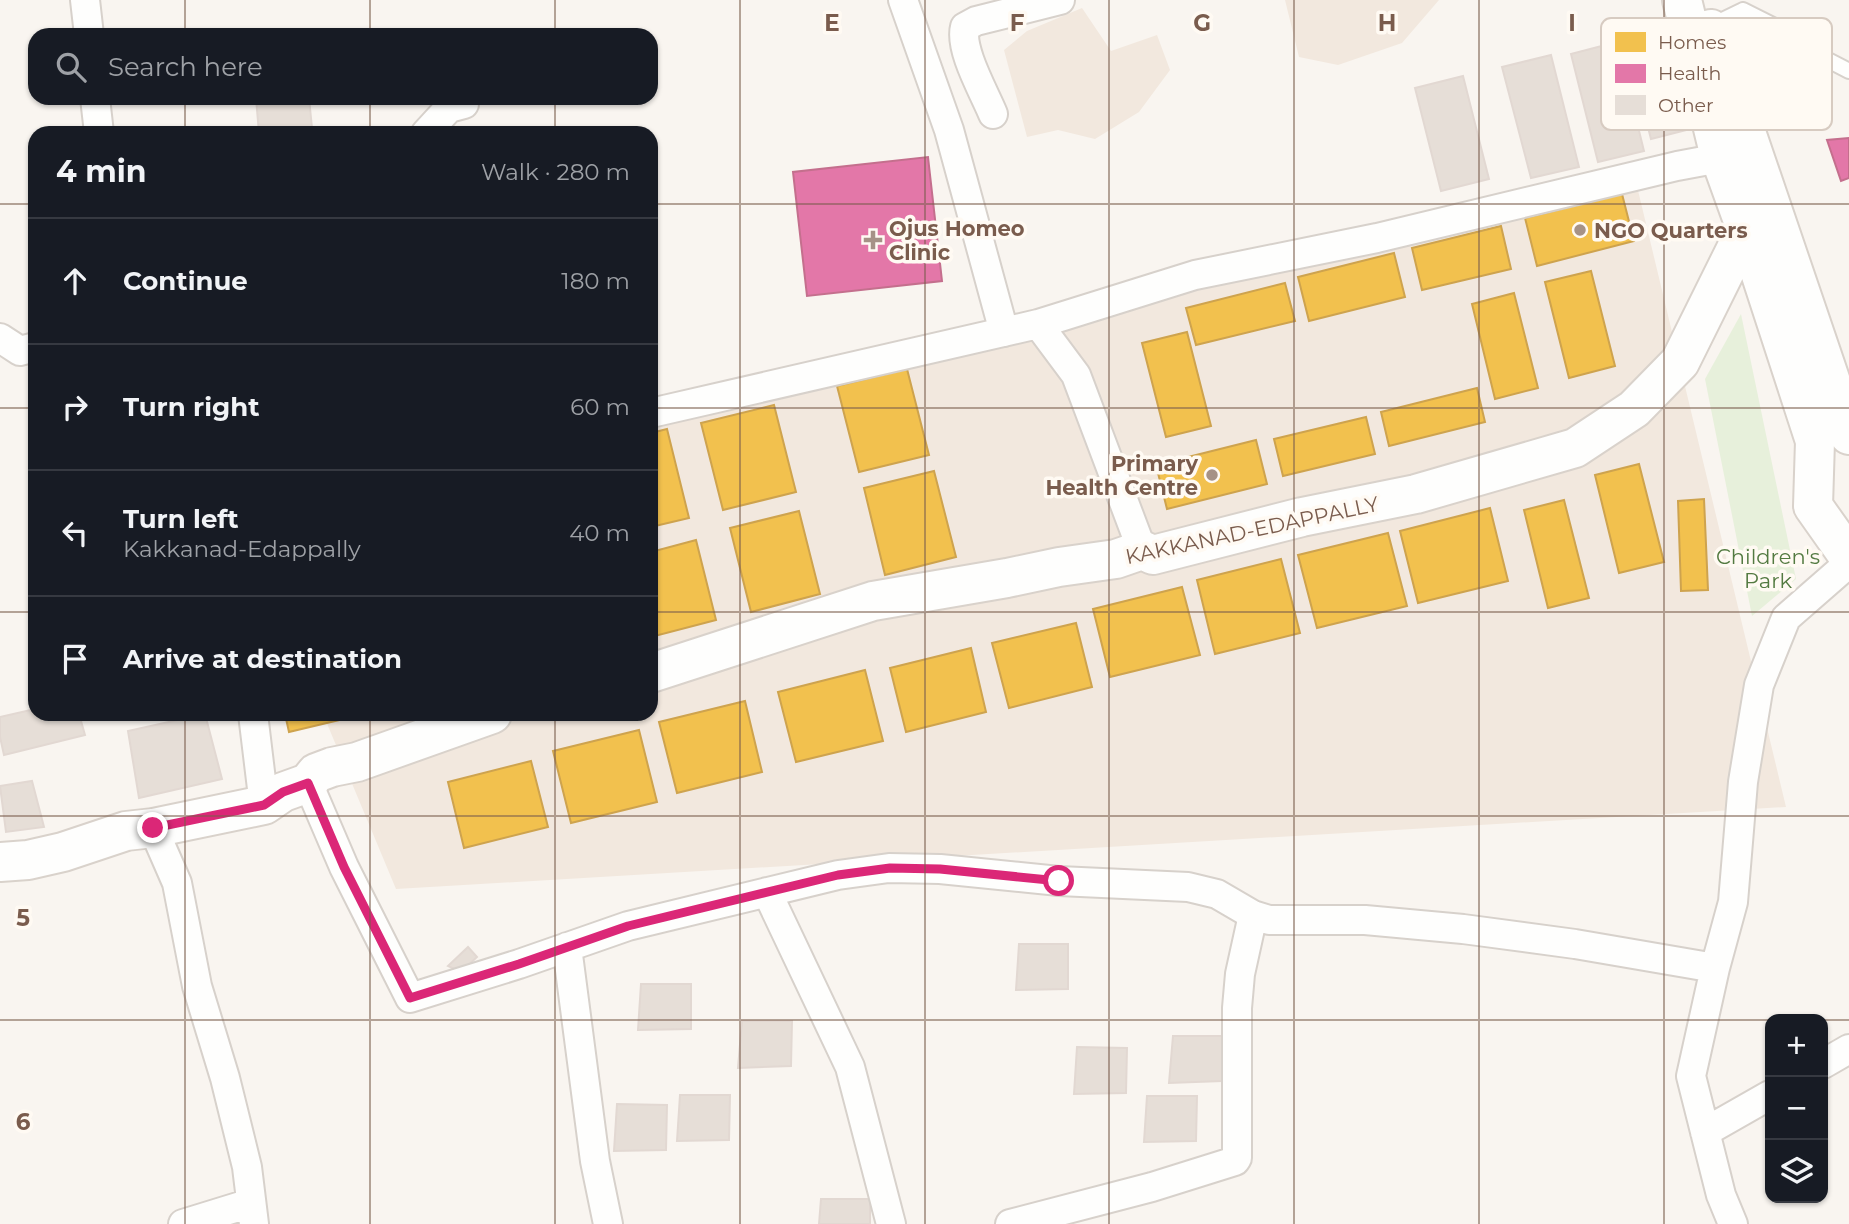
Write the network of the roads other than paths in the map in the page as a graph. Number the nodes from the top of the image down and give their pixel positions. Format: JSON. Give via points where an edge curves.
{"nodes":[{"id":1,"x":85,"y":0,"type":"edge"},
{"id":2,"x":903,"y":0,"type":"edge"},
{"id":3,"x":1060,"y":0,"type":"edge"},
{"id":4,"x":1710,"y":12,"type":"edge"},
{"id":5,"x":1731,"y":18,"type":"edge"},
{"id":6,"x":88,"y":28,"type":"edge"},
{"id":7,"x":1832,"y":62,"type":"edge"},
{"id":8,"x":1849,"y":71,"type":"edge"},
{"id":9,"x":96,"y":105,"type":"edge"},
{"id":10,"x":460,"y":105,"type":"edge"},
{"id":11,"x":993,"y":114,"type":"dead end"},
{"id":12,"x":98,"y":126,"type":"edge"},
{"id":13,"x":432,"y":126,"type":"edge"},
{"id":14,"x":1732,"y":130,"type":"edge"},
{"id":15,"x":1737,"y":154,"type":"junction"},
{"id":16,"x":1746,"y":229,"type":"junction"},
{"id":17,"x":1038,"y":324,"type":"junction"},
{"id":18,"x":1004,"y":332,"type":"junction"},
{"id":19,"x":0,"y":338,"type":"edge"},
{"id":20,"x":28,"y":349,"type":"edge"},
{"id":21,"x":658,"y":411,"type":"edge"},
{"id":22,"x":1849,"y":435,"type":"edge"},
{"id":23,"x":1142,"y":550,"type":"junction"},
{"id":24,"x":1849,"y":556,"type":"edge"},
{"id":25,"x":1849,"y":563,"type":"edge"},
{"id":26,"x":658,"y":671,"type":"edge"},
{"id":27,"x":254,"y":721,"type":"edge"},
{"id":28,"x":472,"y":721,"type":"edge"},
{"id":29,"x":308,"y":783,"type":"junction"},
{"id":30,"x":264,"y":805,"type":"junction"},
{"id":31,"x":153,"y":828,"type":"junction"},
{"id":32,"x":0,"y":862,"type":"edge"},
{"id":33,"x":767,"y":892,"type":"junction"},
{"id":34,"x":1253,"y":915,"type":"junction"},
{"id":35,"x":567,"y":947,"type":"junction"},
{"id":36,"x":1715,"y":968,"type":"junction"},
{"id":37,"x":1849,"y":1049,"type":"edge"},
{"id":38,"x":1828,"y":1061,"type":"edge"},
{"id":39,"x":1765,"y":1097,"type":"edge"},
{"id":40,"x":1705,"y":1132,"type":"junction"},
{"id":41,"x":252,"y":1213,"type":"edge"},
{"id":42,"x":183,"y":1224,"type":"edge"},
{"id":43,"x":608,"y":1224,"type":"edge"},
{"id":44,"x":891,"y":1224,"type":"edge"},
{"id":45,"x":1010,"y":1224,"type":"edge"},
{"id":46,"x":1733,"y":1224,"type":"edge"}],
"edges":[{"from":1,"to":6,"type":"street"},
{"from":2,"to":18,"type":"street","via":[[949,130]]},
{"from":3,"to":11,"type":"street","via":[[965,27],[966,47]]},
{"from":4,"to":5,"type":"lane"},
{"from":7,"to":8,"type":"lane"},
{"from":9,"to":12,"type":"street"},
{"from":10,"to":13,"type":"street","via":[[449,108]]},
{"from":14,"to":15,"type":"street"},
{"from":15,"to":16,"type":"street"},
{"from":15,"to":17,"type":"street","via":[[1195,275]]},
{"from":15,"to":22,"type":"street"},
{"from":16,"to":23,"type":"street","name":"KAKKANAD-EDAPPALLY","via":[[1680,362],[1634,409],[1575,448],[1416,494],[1153,555]]},
{"from":16,"to":24,"type":"street","via":[[1815,441],[1813,506]]},
{"from":17,"to":18,"type":"street"},
{"from":17,"to":23,"type":"street","via":[[1076,375]]},
{"from":18,"to":21,"type":"street"},
{"from":19,"to":20,"type":"street","via":[[20,351]]},
{"from":23,"to":26,"type":"street","name":"KAKKANAD-EDAPPALLY","via":[[1115,559],[873,601]]},
{"from":25,"to":36,"type":"street","via":[[1786,618],[1759,685],[1743,782],[1733,902]]},
{"from":27,"to":30,"type":"street"},
{"from":28,"to":29,"type":"street","via":[[331,767],[316,773]]},
{"from":29,"to":30,"type":"street"},
{"from":29,"to":35,"type":"street","via":[[410,998]]},
{"from":30,"to":31,"type":"street"},
{"from":31,"to":32,"type":"street","via":[[126,831],[28,860]]},
{"from":31,"to":41,"type":"street","via":[[177,883],[197,986],[247,1167]]},
{"from":33,"to":34,"type":"street","via":[[890,868],[940,869],[1188,887],[1217,894]]},
{"from":33,"to":35,"type":"street","via":[[628,926]]},
{"from":33,"to":44,"type":"street","via":[[850,1067]]},
{"from":34,"to":36,"type":"street","via":[[1269,920],[1365,920],[1463,929]]},
{"from":34,"to":45,"type":"street","via":[[1237,1008],[1235,1161]]},
{"from":35,"to":43,"type":"street","via":[[595,1161]]},
{"from":36,"to":40,"type":"street","via":[[1691,1076]]},
{"from":37,"to":38,"type":"street"},
{"from":39,"to":40,"type":"street"},
{"from":40,"to":46,"type":"street"},
{"from":41,"to":42,"type":"street"}]}
